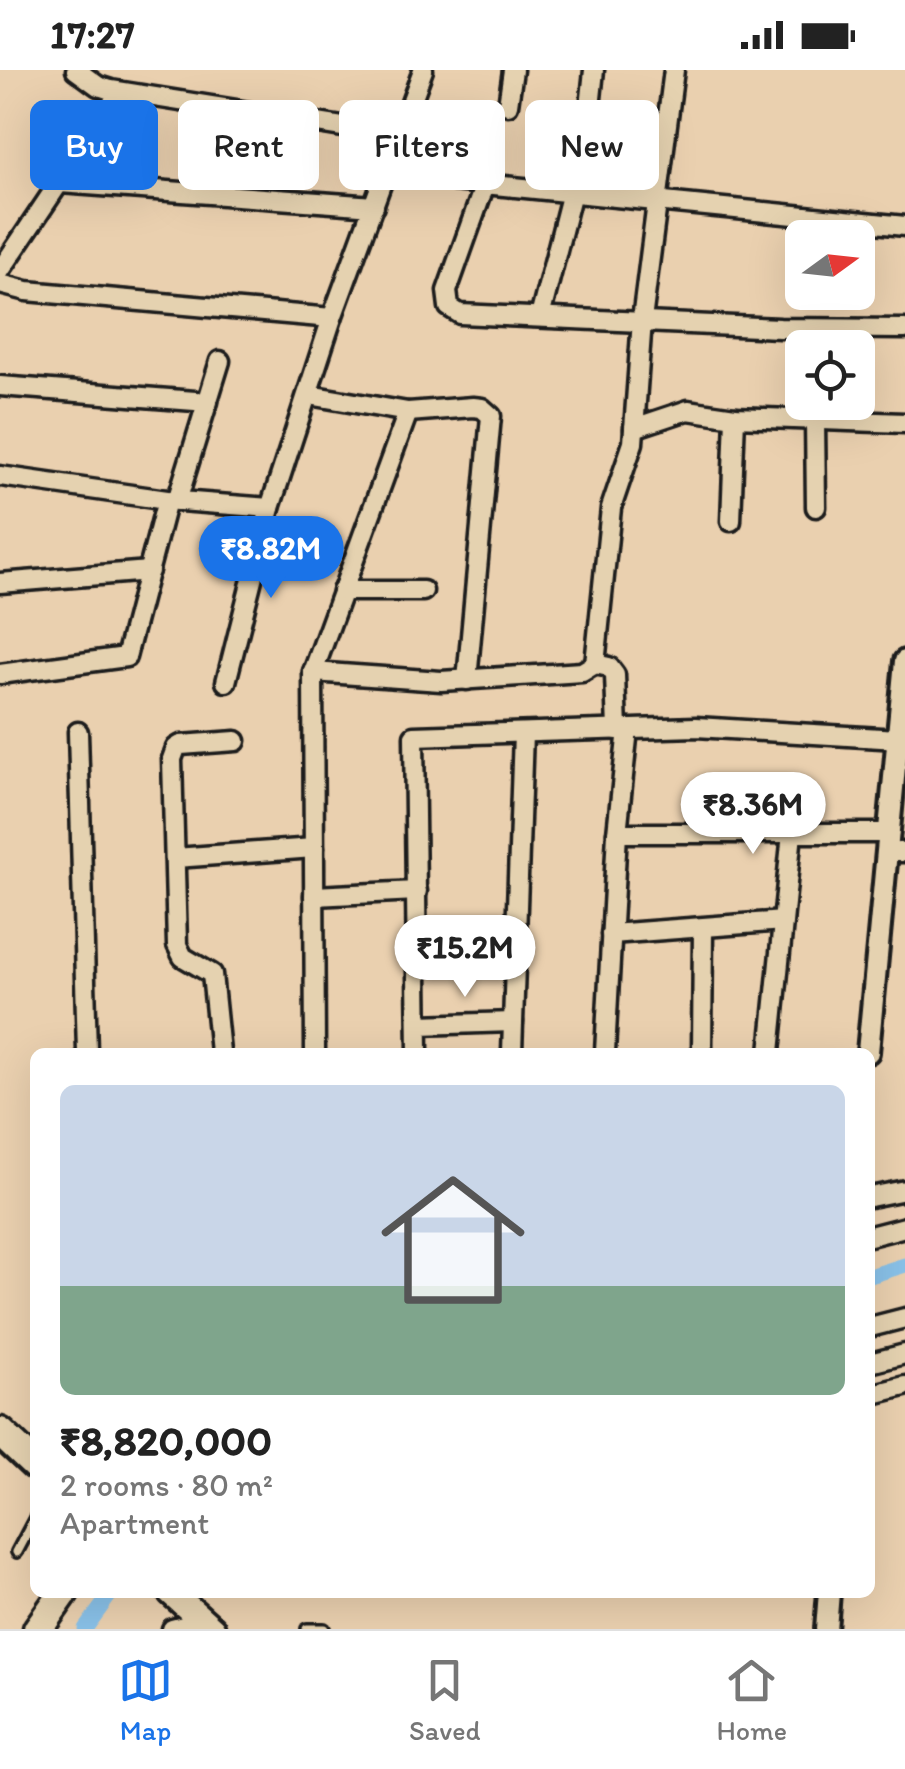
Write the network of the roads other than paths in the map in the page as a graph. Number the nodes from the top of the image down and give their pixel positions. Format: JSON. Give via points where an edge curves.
{"nodes":[{"id":1,"x":76,"y":70,"type":"edge"},
{"id":2,"x":423,"y":70,"type":"edge"},
{"id":3,"x":513,"y":70,"type":"edge"},
{"id":4,"x":594,"y":70,"type":"edge"},
{"id":5,"x":674,"y":70,"type":"edge"},
{"id":6,"x":120,"y":92,"type":"junction"},
{"id":7,"x":115,"y":100,"type":"edge"},
{"id":8,"x":412,"y":100,"type":"edge"},
{"id":9,"x":591,"y":100,"type":"edge"},
{"id":10,"x":508,"y":105,"type":"dead end"},
{"id":11,"x":339,"y":127,"type":"edge"},
{"id":12,"x":505,"y":186,"type":"edge"},
{"id":13,"x":158,"y":189,"type":"edge"},
{"id":14,"x":55,"y":190,"type":"edge"},
{"id":15,"x":379,"y":190,"type":"edge"},
{"id":16,"x":483,"y":190,"type":"edge"},
{"id":17,"x":572,"y":192,"type":"junction"},
{"id":18,"x":658,"y":201,"type":"junction"},
{"id":19,"x":374,"y":206,"type":"junction"},
{"id":20,"x":905,"y":226,"type":"edge"},
{"id":21,"x":0,"y":271,"type":"edge"},
{"id":22,"x":0,"y":284,"type":"edge"},
{"id":23,"x":540,"y":316,"type":"junction"},
{"id":24,"x":332,"y":318,"type":"junction"},
{"id":25,"x":642,"y":320,"type":"junction"},
{"id":26,"x":905,"y":329,"type":"edge"},
{"id":27,"x":220,"y":361,"type":"dead end"},
{"id":28,"x":0,"y":386,"type":"edge"},
{"id":29,"x":309,"y":395,"type":"junction"},
{"id":30,"x":208,"y":402,"type":"junction"},
{"id":31,"x":408,"y":412,"type":"junction"},
{"id":32,"x":736,"y":416,"type":"junction"},
{"id":33,"x":785,"y":418,"type":"edge"},
{"id":34,"x":815,"y":420,"type":"joint"},
{"id":35,"x":905,"y":423,"type":"edge"},
{"id":36,"x":634,"y":428,"type":"junction"},
{"id":37,"x":0,"y":476,"type":"edge"},
{"id":38,"x":172,"y":500,"type":"junction"},
{"id":39,"x":816,"y":507,"type":"dead end"},
{"id":40,"x":270,"y":508,"type":"junction"},
{"id":41,"x":731,"y":521,"type":"dead end"},
{"id":42,"x":149,"y":571,"type":"junction"},
{"id":43,"x":0,"y":583,"type":"edge"},
{"id":44,"x":423,"y":591,"type":"dead end"},
{"id":45,"x":342,"y":592,"type":"junction"},
{"id":46,"x":905,"y":661,"type":"edge"},
{"id":47,"x":595,"y":664,"type":"junction"},
{"id":48,"x":313,"y":672,"type":"junction"},
{"id":49,"x":0,"y":674,"type":"edge"},
{"id":50,"x":467,"y":680,"type":"junction"},
{"id":51,"x":226,"y":682,"type":"dead end"},
{"id":52,"x":622,"y":730,"type":"junction"},
{"id":53,"x":78,"y":732,"type":"dead end"},
{"id":54,"x":523,"y":732,"type":"junction"},
{"id":55,"x":236,"y":741,"type":"dead end"},
{"id":56,"x":900,"y":752,"type":"edge"},
{"id":57,"x":617,"y":833,"type":"junction"},
{"id":58,"x":792,"y":833,"type":"junction"},
{"id":59,"x":894,"y":846,"type":"edge"},
{"id":60,"x":314,"y":848,"type":"junction"},
{"id":61,"x":175,"y":858,"type":"junction"},
{"id":62,"x":417,"y":891,"type":"junction"},
{"id":63,"x":314,"y":896,"type":"junction"},
{"id":64,"x":784,"y":922,"type":"junction"},
{"id":65,"x":703,"y":928,"type":"junction"},
{"id":66,"x":516,"y":932,"type":"junction"},
{"id":67,"x":418,"y":934,"type":"junction"},
{"id":68,"x":611,"y":934,"type":"junction"},
{"id":69,"x":513,"y":1022,"type":"junction"},
{"id":70,"x":419,"y":1025,"type":"junction"},
{"id":71,"x":87,"y":1048,"type":"edge"},
{"id":72,"x":220,"y":1048,"type":"edge"},
{"id":73,"x":316,"y":1048,"type":"edge"},
{"id":74,"x":418,"y":1048,"type":"edge"},
{"id":75,"x":512,"y":1048,"type":"edge"},
{"id":76,"x":605,"y":1048,"type":"edge"},
{"id":77,"x":702,"y":1048,"type":"edge"},
{"id":78,"x":765,"y":1048,"type":"edge"},
{"id":79,"x":869,"y":1048,"type":"edge"},
{"id":80,"x":905,"y":1190,"type":"edge"},
{"id":81,"x":875,"y":1196,"type":"edge"},
{"id":82,"x":905,"y":1227,"type":"edge"},
{"id":83,"x":875,"y":1235,"type":"edge"},
{"id":84,"x":905,"y":1318,"type":"edge"},
{"id":85,"x":875,"y":1326,"type":"edge"},
{"id":86,"x":905,"y":1354,"type":"edge"},
{"id":87,"x":875,"y":1362,"type":"edge"},
{"id":88,"x":905,"y":1386,"type":"edge"},
{"id":89,"x":875,"y":1394,"type":"edge"},
{"id":90,"x":0,"y":1432,"type":"edge"},
{"id":91,"x":30,"y":1460,"type":"edge"},
{"id":92,"x":30,"y":1527,"type":"edge"},
{"id":93,"x":16,"y":1552,"type":"dead end"},
{"id":94,"x":60,"y":1598,"type":"edge"},
{"id":95,"x":179,"y":1598,"type":"edge"},
{"id":96,"x":829,"y":1598,"type":"edge"},
{"id":97,"x":208,"y":1625,"type":"edge"},
{"id":98,"x":38,"y":1629,"type":"edge"},
{"id":99,"x":172,"y":1629,"type":"edge"},
{"id":100,"x":308,"y":1629,"type":"edge"},
{"id":101,"x":324,"y":1629,"type":"edge"},
{"id":102,"x":826,"y":1629,"type":"edge"}],
"edges":[{"from":1,"to":6,"type":"street"},
{"from":2,"to":8,"type":"street"},
{"from":3,"to":10,"type":"street"},
{"from":4,"to":9,"type":"street"},
{"from":5,"to":18,"type":"street"},
{"from":6,"to":7,"type":"street"},
{"from":6,"to":11,"type":"street"},
{"from":12,"to":17,"type":"street"},
{"from":13,"to":19,"type":"street"},
{"from":14,"to":21,"type":"street"},
{"from":15,"to":19,"type":"street"},
{"from":16,"to":23,"type":"street","via":[[447,291],[449,306],[460,314]]},
{"from":17,"to":18,"type":"street"},
{"from":17,"to":23,"type":"street"},
{"from":18,"to":20,"type":"street"},
{"from":18,"to":25,"type":"street"},
{"from":19,"to":24,"type":"street"},
{"from":22,"to":24,"type":"street"},
{"from":23,"to":25,"type":"street"},
{"from":24,"to":29,"type":"street"},
{"from":25,"to":26,"type":"street"},
{"from":25,"to":36,"type":"street"},
{"from":27,"to":30,"type":"street"},
{"from":28,"to":30,"type":"street"},
{"from":29,"to":31,"type":"street"},
{"from":29,"to":40,"type":"street"},
{"from":30,"to":38,"type":"street"},
{"from":31,"to":45,"type":"street"},
{"from":31,"to":50,"type":"street","via":[[473,407],[491,416]]},
{"from":32,"to":33,"type":"street"},
{"from":32,"to":36,"type":"street","via":[[688,410]]},
{"from":32,"to":41,"type":"street"},
{"from":34,"to":35,"type":"street"},
{"from":34,"to":39,"type":"street"},
{"from":36,"to":47,"type":"street","via":[[611,508]]},
{"from":37,"to":38,"type":"street"},
{"from":38,"to":40,"type":"street"},
{"from":38,"to":42,"type":"street"},
{"from":40,"to":51,"type":"street"},
{"from":42,"to":43,"type":"street"},
{"from":42,"to":49,"type":"street","via":[[126,657]]},
{"from":44,"to":45,"type":"street"},
{"from":45,"to":48,"type":"street"},
{"from":46,"to":56,"type":"street"},
{"from":47,"to":50,"type":"street","via":[[582,672]]},
{"from":47,"to":52,"type":"street","via":[[615,675]]},
{"from":48,"to":50,"type":"street"},
{"from":48,"to":60,"type":"street"},
{"from":52,"to":54,"type":"street"},
{"from":52,"to":56,"type":"street","via":[[696,727]]},
{"from":52,"to":57,"type":"street"},
{"from":53,"to":71,"type":"street"},
{"from":54,"to":62,"type":"street","via":[[414,736]]},
{"from":54,"to":66,"type":"street"},
{"from":55,"to":61,"type":"street","via":[[186,744],[173,753]]},
{"from":56,"to":59,"type":"street"},
{"from":57,"to":58,"type":"street"},
{"from":57,"to":68,"type":"street"},
{"from":58,"to":59,"type":"street"},
{"from":58,"to":64,"type":"street"},
{"from":59,"to":79,"type":"street"},
{"from":60,"to":61,"type":"street"},
{"from":60,"to":63,"type":"street"},
{"from":61,"to":72,"type":"street","via":[[178,952],[212,974]]},
{"from":62,"to":63,"type":"street"},
{"from":62,"to":67,"type":"street"},
{"from":63,"to":73,"type":"street"},
{"from":64,"to":65,"type":"street"},
{"from":64,"to":78,"type":"street"},
{"from":65,"to":68,"type":"street"},
{"from":65,"to":77,"type":"street"},
{"from":66,"to":67,"type":"street"},
{"from":66,"to":69,"type":"street"},
{"from":67,"to":70,"type":"street"},
{"from":68,"to":76,"type":"street"},
{"from":69,"to":70,"type":"street"},
{"from":69,"to":75,"type":"street"},
{"from":70,"to":74,"type":"street"},
{"from":80,"to":81,"type":"street"},
{"from":82,"to":83,"type":"street"},
{"from":84,"to":85,"type":"street"},
{"from":86,"to":87,"type":"street"},
{"from":88,"to":89,"type":"street"},
{"from":90,"to":91,"type":"highway"},
{"from":92,"to":93,"type":"lane"},
{"from":94,"to":98,"type":"highway"},
{"from":95,"to":97,"type":"main road"},
{"from":96,"to":102,"type":"street"},
{"from":97,"to":99,"type":"street"},
{"from":100,"to":101,"type":"lane"}]}
